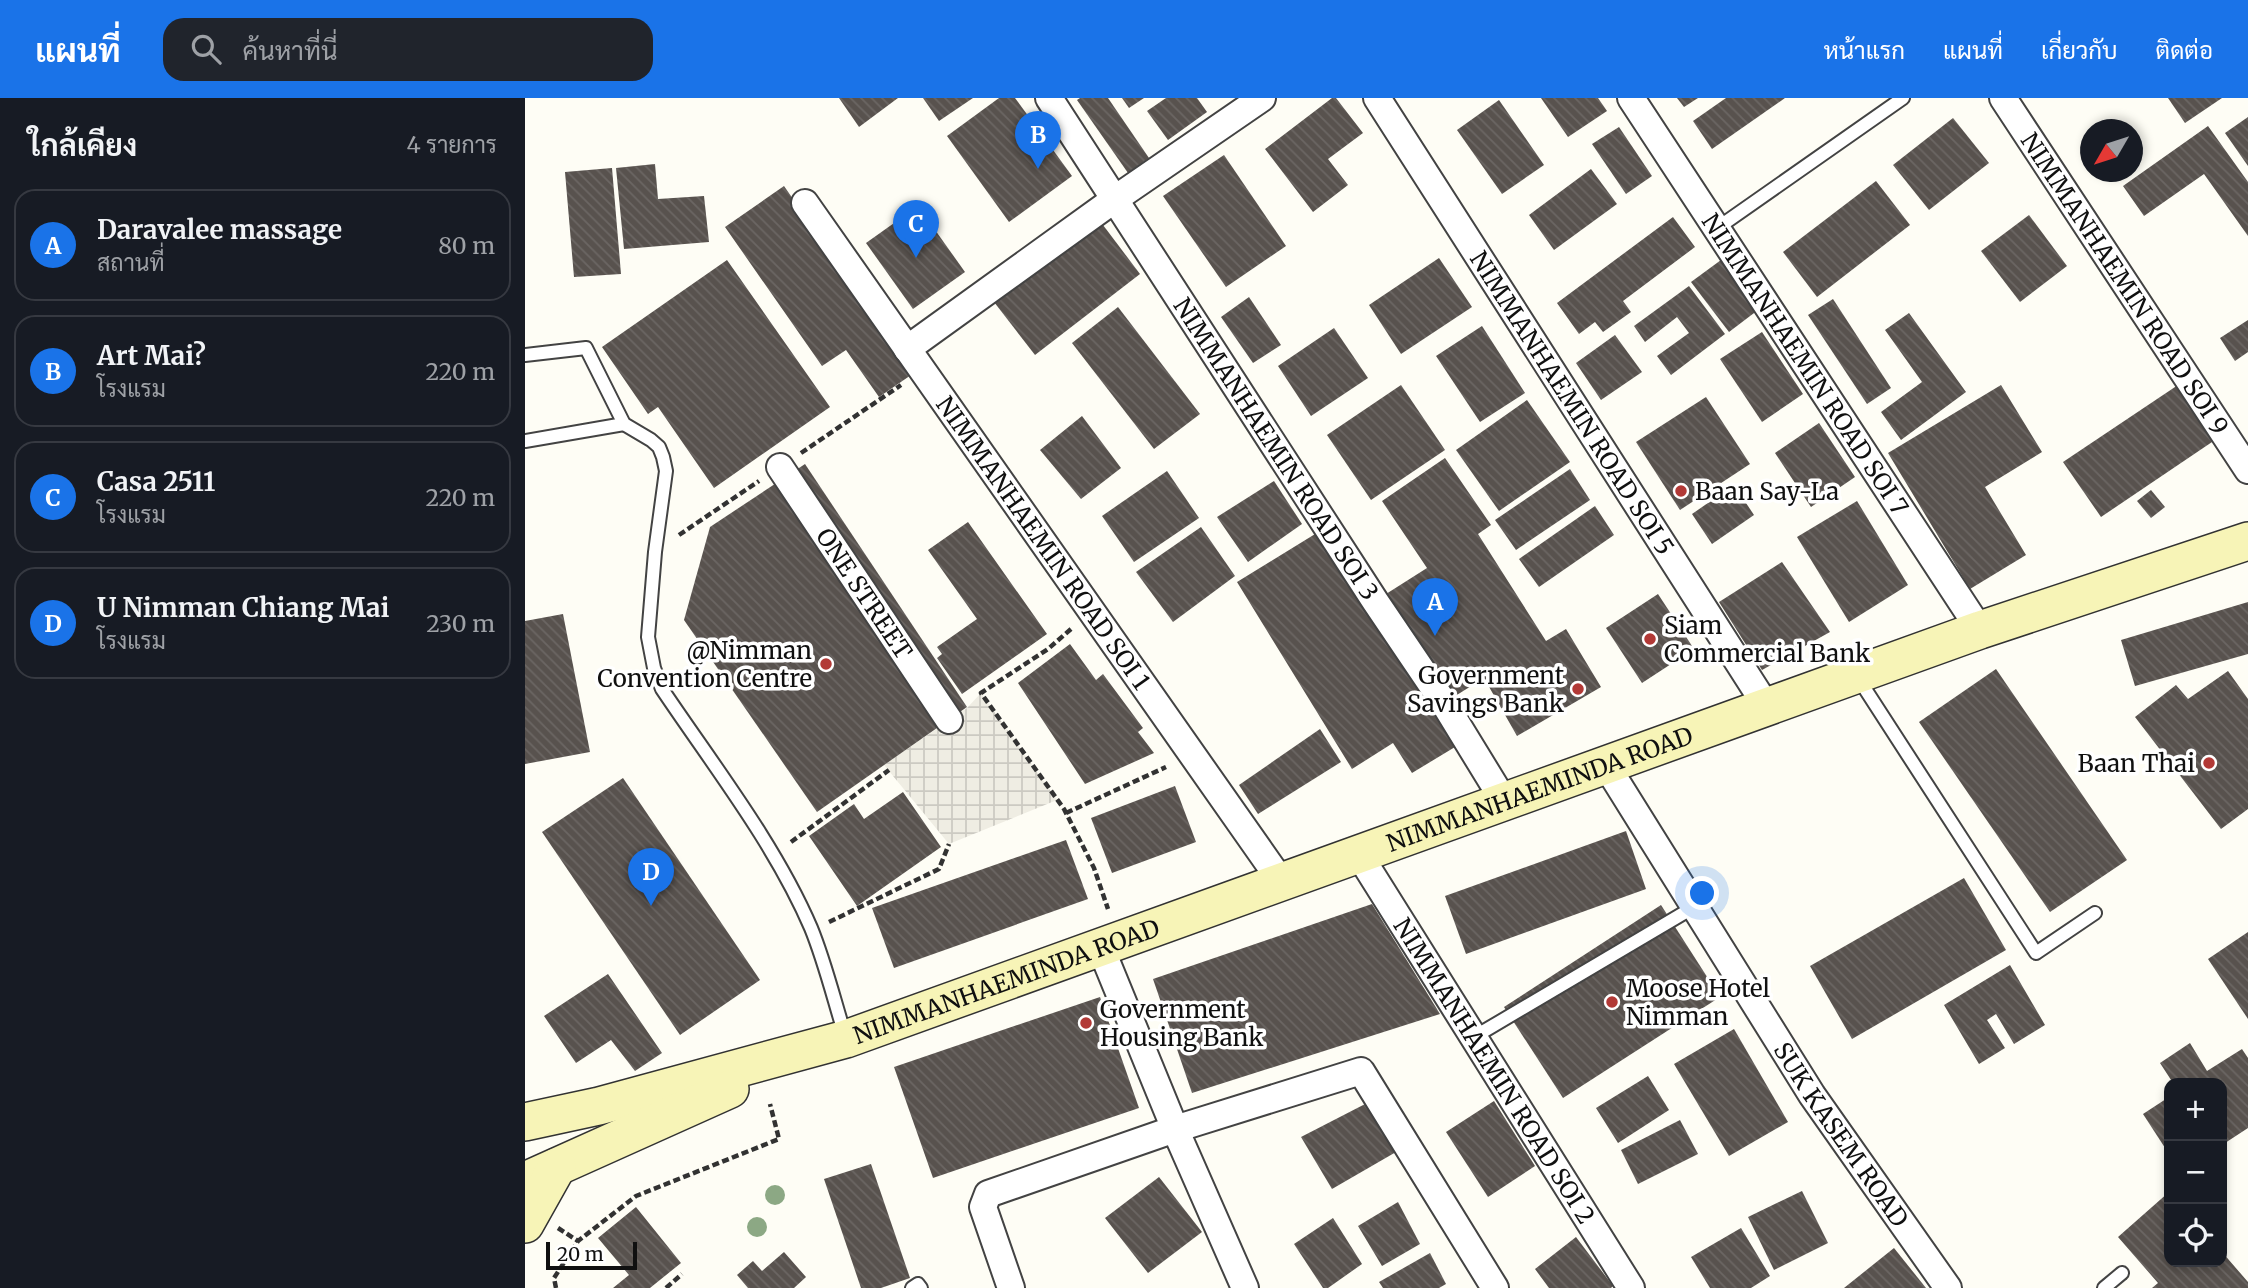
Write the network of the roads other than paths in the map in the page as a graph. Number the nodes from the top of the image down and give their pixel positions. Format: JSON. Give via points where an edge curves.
{"nodes":[{"id":1,"x":1049,"y":98,"type":"edge"},
{"id":2,"x":1262,"y":98,"type":"edge"},
{"id":3,"x":1377,"y":98,"type":"edge"},
{"id":4,"x":1631,"y":98,"type":"edge"},
{"id":5,"x":1903,"y":98,"type":"edge"},
{"id":6,"x":2003,"y":98,"type":"edge"},
{"id":7,"x":1115,"y":199,"type":"junction"},
{"id":8,"x":805,"y":203,"type":"dead end"},
{"id":9,"x":1716,"y":229,"type":"junction"},
{"id":10,"x":907,"y":349,"type":"junction"},
{"id":11,"x":525,"y":355,"type":"edge"},
{"id":12,"x":624,"y":424,"type":"junction"},
{"id":13,"x":525,"y":441,"type":"edge"},
{"id":14,"x":780,"y":467,"type":"road end"},
{"id":15,"x":2248,"y":470,"type":"edge"},
{"id":16,"x":2248,"y":541,"type":"edge"},
{"id":17,"x":1980,"y":630,"type":"junction"},
{"id":18,"x":1856,"y":675,"type":"junction"},
{"id":19,"x":1767,"y":707,"type":"junction"},
{"id":20,"x":949,"y":720,"type":"dead end"},
{"id":21,"x":1606,"y":765,"type":"junction"},
{"id":22,"x":1504,"y":801,"type":"junction"},
{"id":23,"x":1358,"y":853,"type":"junction"},
{"id":24,"x":1282,"y":881,"type":"junction"},
{"id":25,"x":1694,"y":907,"type":"junction"},
{"id":26,"x":2095,"y":913,"type":"dead end"},
{"id":27,"x":1100,"y":946,"type":"junction"},
{"id":28,"x":1474,"y":1037,"type":"junction"},
{"id":29,"x":839,"y":1040,"type":"junction"},
{"id":30,"x":530,"y":1118,"type":"edge"},
{"id":31,"x":1175,"y":1129,"type":"junction"},
{"id":32,"x":541,"y":1174,"type":"edge"},
{"id":33,"x":539,"y":1224,"type":"edge"},
{"id":34,"x":2122,"y":1273,"type":"dead end"},
{"id":35,"x":912,"y":1288,"type":"edge"},
{"id":36,"x":921,"y":1288,"type":"edge"},
{"id":37,"x":1010,"y":1288,"type":"edge"},
{"id":38,"x":1245,"y":1288,"type":"edge"},
{"id":39,"x":1495,"y":1288,"type":"edge"},
{"id":40,"x":1631,"y":1288,"type":"edge"},
{"id":41,"x":1948,"y":1288,"type":"edge"},
{"id":42,"x":2104,"y":1288,"type":"edge"}],
"edges":[{"from":1,"to":7,"type":"street","name":"NIMMANHAEMIN ROAD SOI 3"},
{"from":2,"to":7,"type":"street"},
{"from":3,"to":19,"type":"street","name":"NIMMANHAEMIN ROAD SOI 5"},
{"from":4,"to":9,"type":"street","name":"NIMMANHAEMIN ROAD SOI 7"},
{"from":5,"to":9,"type":"lane"},
{"from":6,"to":15,"type":"street","name":"NIMMANHAEMIN ROAD SOI 9"},
{"from":7,"to":10,"type":"street"},
{"from":7,"to":22,"type":"street","name":"NIMMANHAEMIN ROAD SOI 3"},
{"from":8,"to":10,"type":"street","name":"NIMMANHAEMIN ROAD SOI 1"},
{"from":9,"to":17,"type":"street","name":"NIMMANHAEMIN ROAD SOI 7"},
{"from":10,"to":24,"type":"street","name":"NIMMANHAEMIN ROAD SOI 1"},
{"from":11,"to":12,"type":"lane","via":[[586,348]]},
{"from":12,"to":13,"type":"lane"},
{"from":12,"to":29,"type":"lane","via":[[659,447],[666,471],[648,636],[653,668],[662,689],[773,855],[812,930]]},
{"from":14,"to":20,"type":"street","name":"ONE STREET"},
{"from":16,"to":17,"type":"main road","name":"NIMMANHAEMINDA ROAD"},
{"from":17,"to":18,"type":"main road","name":"NIMMANHAEMINDA ROAD"},
{"from":18,"to":19,"type":"main road","name":"NIMMANHAEMINDA ROAD"},
{"from":18,"to":26,"type":"lane","via":[[2036,953]]},
{"from":19,"to":21,"type":"main road","name":"NIMMANHAEMINDA ROAD"},
{"from":21,"to":22,"type":"main road","name":"NIMMANHAEMINDA ROAD"},
{"from":21,"to":25,"type":"street","name":"SUK KASEM ROAD"},
{"from":22,"to":23,"type":"main road","name":"NIMMANHAEMINDA ROAD"},
{"from":23,"to":24,"type":"main road","name":"NIMMANHAEMINDA ROAD"},
{"from":23,"to":28,"type":"street","name":"NIMMANHAEMIN ROAD SOI 2"},
{"from":24,"to":27,"type":"main road","name":"NIMMANHAEMINDA ROAD"},
{"from":25,"to":28,"type":"lane"},
{"from":25,"to":41,"type":"street","name":"SUK KASEM ROAD","via":[[1812,1096]]},
{"from":27,"to":29,"type":"main road","name":"NIMMANHAEMINDA ROAD"},
{"from":27,"to":31,"type":"street"},
{"from":28,"to":40,"type":"street","name":"NIMMANHAEMIN ROAD SOI 2"},
{"from":29,"to":30,"type":"main road","name":"NIMMANHAEMINDA ROAD","via":[[599,1106]]},
{"from":29,"to":32,"type":"main road","name":"NIMMANHAEMINDA ROAD"},
{"from":31,"to":37,"type":"street","via":[[988,1194],[983,1207]]},
{"from":31,"to":38,"type":"street"},
{"from":31,"to":39,"type":"street","via":[[1361,1071]]},
{"from":32,"to":33,"type":"main road"},
{"from":34,"to":42,"type":"lane"},
{"from":35,"to":36,"type":"lane","via":[[918,1284]]}]}
